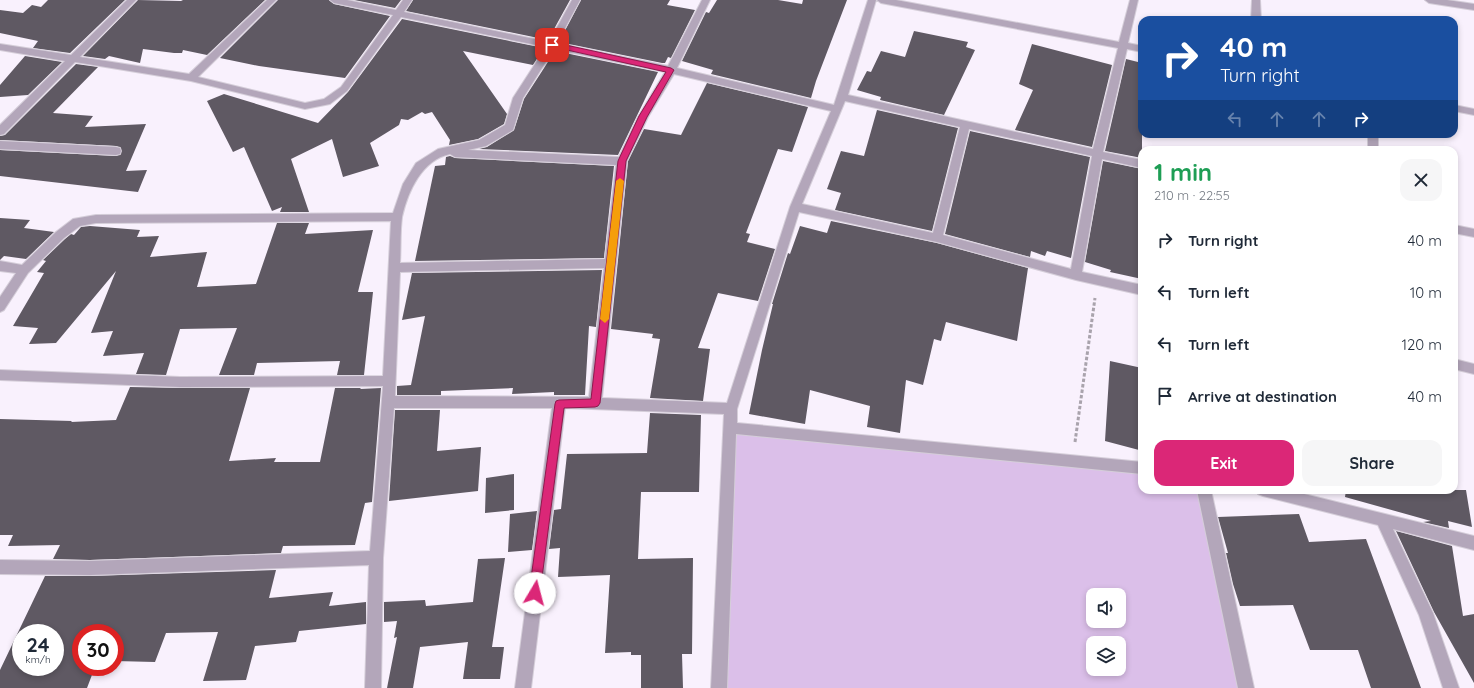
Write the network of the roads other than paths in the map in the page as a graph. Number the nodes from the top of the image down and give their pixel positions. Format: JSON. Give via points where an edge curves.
{"nodes":[{"id":1,"x":132,"y":0,"type":"edge"},
{"id":2,"x":272,"y":0,"type":"edge"},
{"id":3,"x":334,"y":0,"type":"edge"},
{"id":4,"x":408,"y":0,"type":"edge"},
{"id":5,"x":576,"y":0,"type":"edge"},
{"id":6,"x":706,"y":0,"type":"edge"},
{"id":7,"x":872,"y":0,"type":"edge"},
{"id":8,"x":881,"y":0,"type":"edge"},
{"id":9,"x":1134,"y":0,"type":"edge"},
{"id":10,"x":1256,"y":0,"type":"edge"},
{"id":11,"x":1429,"y":0,"type":"edge"},
{"id":12,"x":1474,"y":7,"type":"edge"},
{"id":13,"x":398,"y":13,"type":"junction"},
{"id":14,"x":1256,"y":16,"type":"edge"},
{"id":15,"x":552,"y":45,"type":"junction"},
{"id":16,"x":1123,"y":45,"type":"junction"},
{"id":17,"x":0,"y":48,"type":"edge"},
{"id":18,"x":1138,"y":48,"type":"edge"},
{"id":19,"x":71,"y":60,"type":"junction"},
{"id":20,"x":671,"y":70,"type":"junction"},
{"id":21,"x":191,"y":78,"type":"junction"},
{"id":22,"x":842,"y":97,"type":"junction"},
{"id":23,"x":838,"y":109,"type":"junction"},
{"id":24,"x":1458,"y":109,"type":"edge"},
{"id":25,"x":1474,"y":112,"type":"edge"},
{"id":26,"x":965,"y":126,"type":"junction"},
{"id":27,"x":0,"y":131,"type":"edge"},
{"id":28,"x":0,"y":145,"type":"edge"},
{"id":29,"x":116,"y":151,"type":"dead end"},
{"id":30,"x":442,"y":152,"type":"junction"},
{"id":31,"x":1097,"y":155,"type":"junction"},
{"id":32,"x":622,"y":161,"type":"junction"},
{"id":33,"x":1138,"y":163,"type":"edge"},
{"id":34,"x":794,"y":207,"type":"junction"},
{"id":35,"x":397,"y":217,"type":"junction"},
{"id":36,"x":1458,"y":230,"type":"edge"},
{"id":37,"x":1474,"y":233,"type":"edge"},
{"id":38,"x":937,"y":238,"type":"junction"},
{"id":39,"x":611,"y":264,"type":"junction"},
{"id":40,"x":0,"y":266,"type":"edge"},
{"id":41,"x":394,"y":268,"type":"junction"},
{"id":42,"x":24,"y":270,"type":"junction"},
{"id":43,"x":1076,"y":275,"type":"junction"},
{"id":44,"x":1138,"y":289,"type":"edge"},
{"id":45,"x":0,"y":307,"type":"edge"},
{"id":46,"x":1458,"y":365,"type":"edge"},
{"id":47,"x":1474,"y":369,"type":"edge"},
{"id":48,"x":0,"y":375,"type":"edge"},
{"id":49,"x":389,"y":380,"type":"junction"},
{"id":50,"x":388,"y":402,"type":"junction"},
{"id":51,"x":595,"y":403,"type":"junction"},
{"id":52,"x":559,"y":404,"type":"junction"},
{"id":53,"x":731,"y":409,"type":"junction"},
{"id":54,"x":730,"y":428,"type":"junction"},
{"id":55,"x":1138,"y":468,"type":"edge"},
{"id":56,"x":1205,"y":494,"type":"edge"},
{"id":57,"x":1279,"y":494,"type":"edge"},
{"id":58,"x":1382,"y":520,"type":"junction"},
{"id":59,"x":1474,"y":542,"type":"edge"},
{"id":60,"x":376,"y":558,"type":"junction"},
{"id":61,"x":0,"y":567,"type":"edge"},
{"id":62,"x":373,"y":688,"type":"edge"},
{"id":63,"x":523,"y":688,"type":"edge"},
{"id":64,"x":719,"y":688,"type":"edge"},
{"id":65,"x":1246,"y":688,"type":"edge"},
{"id":66,"x":1451,"y":688,"type":"edge"}],
"edges":[{"from":1,"to":19,"type":"street"},
{"from":2,"to":21,"type":"street"},
{"from":3,"to":13,"type":"street"},
{"from":4,"to":13,"type":"street"},
{"from":5,"to":15,"type":"street"},
{"from":6,"to":20,"type":"street"},
{"from":7,"to":22,"type":"street"},
{"from":8,"to":16,"type":"street"},
{"from":9,"to":16,"type":"street"},
{"from":10,"to":14,"type":"street"},
{"from":11,"to":12,"type":"street"},
{"from":13,"to":15,"type":"street"},
{"from":13,"to":21,"type":"street","via":[[344,89],[328,102],[305,106]]},
{"from":15,"to":20,"type":"street"},
{"from":15,"to":30,"type":"street","via":[[518,98],[509,127],[482,143]]},
{"from":16,"to":18,"type":"street"},
{"from":16,"to":31,"type":"street"},
{"from":17,"to":19,"type":"street"},
{"from":19,"to":21,"type":"street"},
{"from":19,"to":27,"type":"street"},
{"from":20,"to":23,"type":"street"},
{"from":20,"to":32,"type":"street","via":[[643,116]]},
{"from":22,"to":23,"type":"street"},
{"from":22,"to":26,"type":"street"},
{"from":23,"to":34,"type":"street"},
{"from":24,"to":25,"type":"street"},
{"from":26,"to":31,"type":"street"},
{"from":26,"to":38,"type":"street"},
{"from":28,"to":29,"type":"street"},
{"from":30,"to":32,"type":"street"},
{"from":30,"to":35,"type":"street","via":[[420,166],[408,184]]},
{"from":31,"to":33,"type":"street"},
{"from":31,"to":43,"type":"street"},
{"from":32,"to":39,"type":"street"},
{"from":34,"to":38,"type":"street"},
{"from":34,"to":53,"type":"street"},
{"from":35,"to":41,"type":"street"},
{"from":35,"to":42,"type":"street","via":[[96,219],[77,222]]},
{"from":36,"to":37,"type":"street"},
{"from":38,"to":43,"type":"street"},
{"from":39,"to":41,"type":"street"},
{"from":39,"to":51,"type":"street"},
{"from":40,"to":42,"type":"street"},
{"from":41,"to":49,"type":"street"},
{"from":42,"to":45,"type":"street"},
{"from":43,"to":44,"type":"street"},
{"from":46,"to":47,"type":"street"},
{"from":48,"to":49,"type":"street","via":[[180,382]]},
{"from":49,"to":50,"type":"street"},
{"from":50,"to":52,"type":"street"},
{"from":50,"to":60,"type":"street"},
{"from":51,"to":52,"type":"street"},
{"from":51,"to":53,"type":"street"},
{"from":52,"to":63,"type":"street"},
{"from":53,"to":54,"type":"street"},
{"from":54,"to":55,"type":"street"},
{"from":54,"to":64,"type":"street"},
{"from":56,"to":65,"type":"street"},
{"from":57,"to":58,"type":"street"},
{"from":58,"to":59,"type":"street"},
{"from":58,"to":66,"type":"street","via":[[1426,613]]},
{"from":60,"to":61,"type":"street","via":[[90,568]]},
{"from":60,"to":62,"type":"street"}]}
